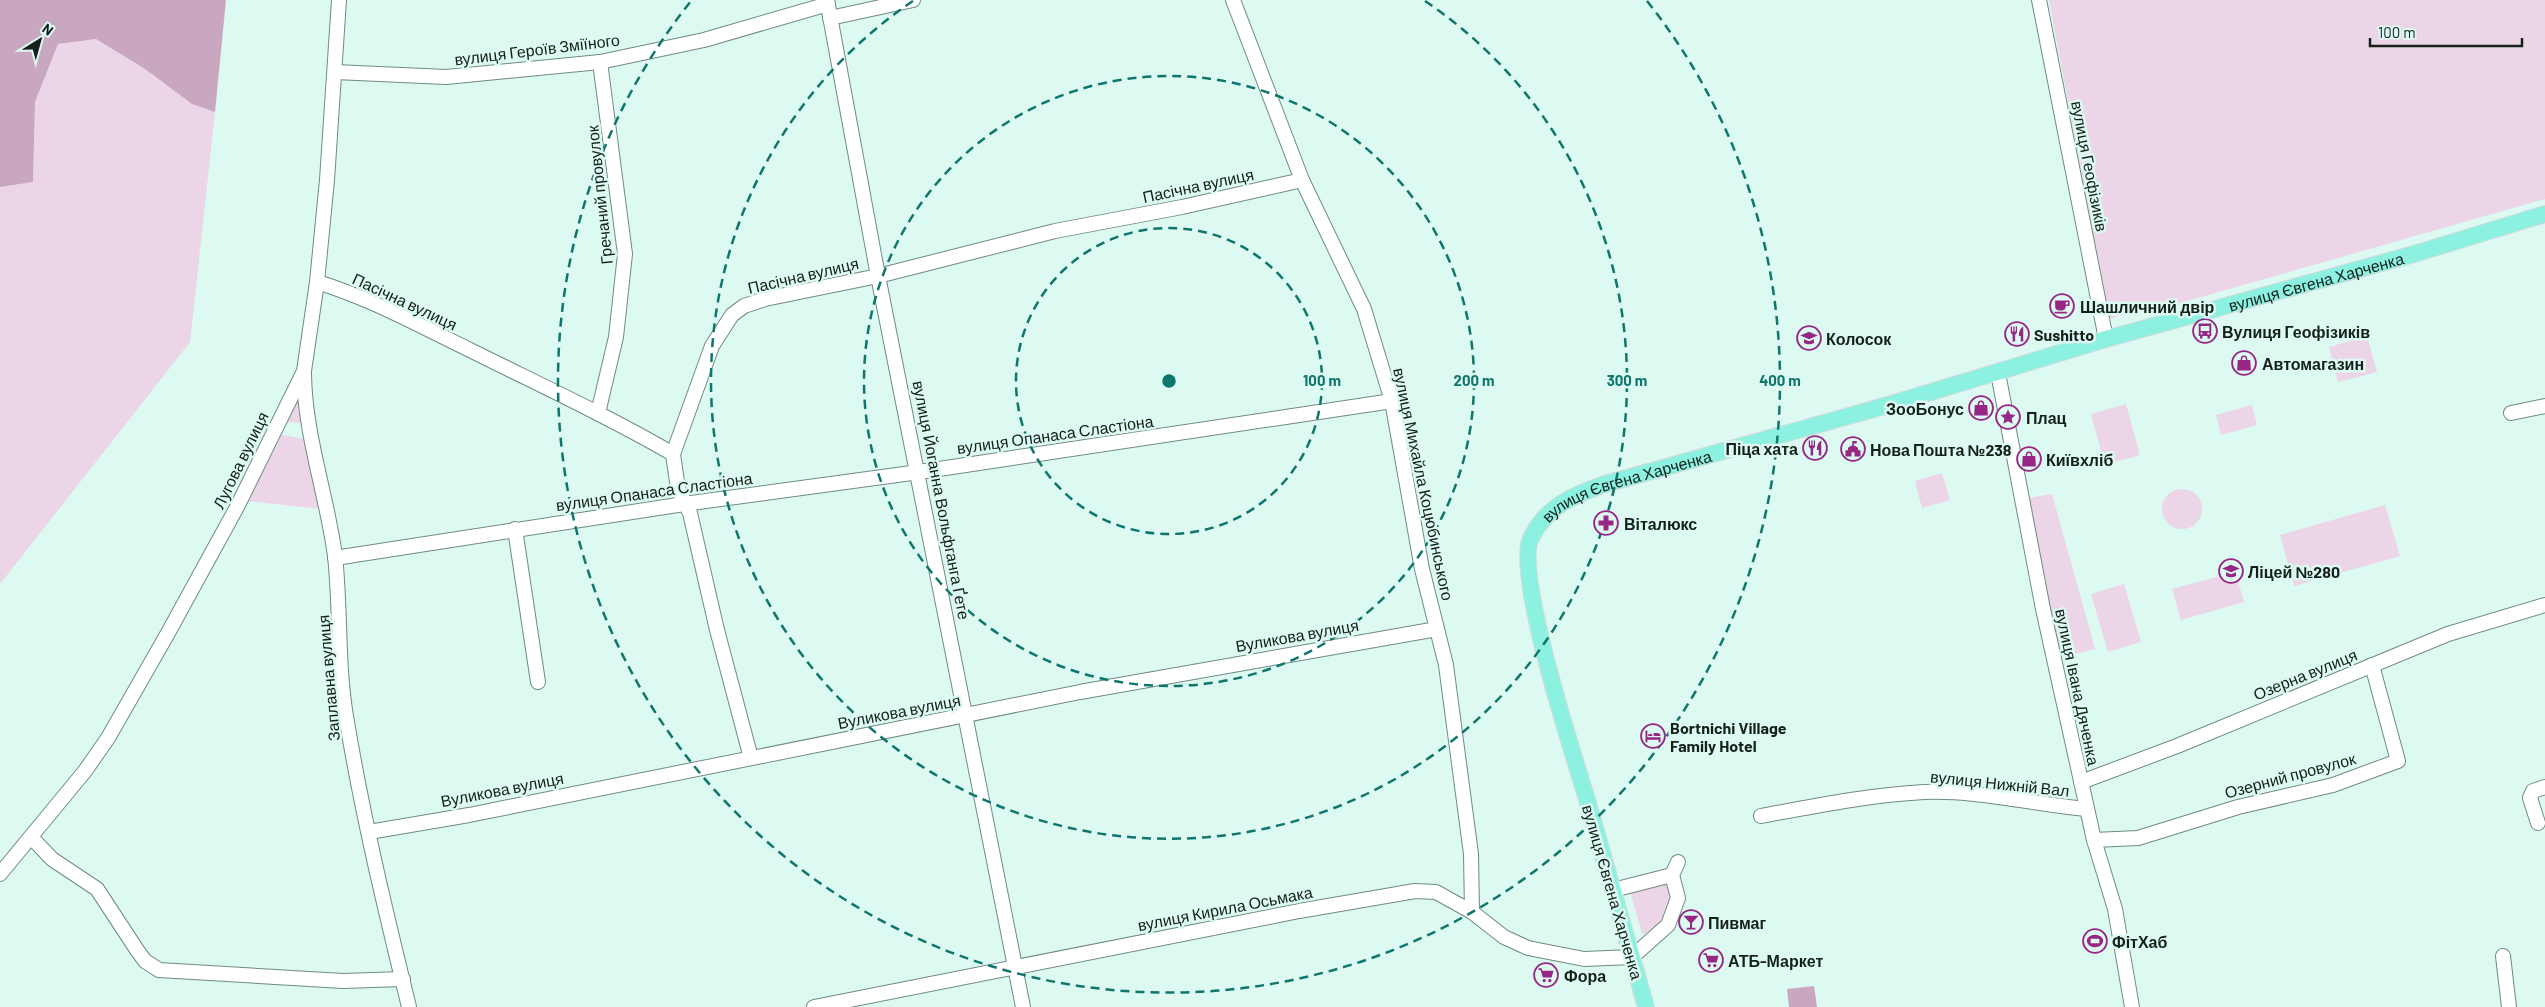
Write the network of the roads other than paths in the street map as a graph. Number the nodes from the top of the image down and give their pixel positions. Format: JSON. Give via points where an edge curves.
{"nodes":[{"id":1,"x":339,"y":0,"type":"edge"},
{"id":2,"x":914,"y":0,"type":"edge"},
{"id":3,"x":1233,"y":0,"type":"edge"},
{"id":4,"x":2040,"y":0,"type":"edge"},
{"id":5,"x":828,"y":7,"type":"edge"},
{"id":6,"x":600,"y":62,"type":"junction"},
{"id":7,"x":334,"y":72,"type":"junction"},
{"id":8,"x":1302,"y":180,"type":"junction"},
{"id":9,"x":2545,"y":214,"type":"edge"},
{"id":10,"x":878,"y":276,"type":"junction"},
{"id":11,"x":317,"y":282,"type":"junction"},
{"id":12,"x":2106,"y":339,"type":"junction"},
{"id":13,"x":304,"y":371,"type":"junction"},
{"id":14,"x":1998,"y":372,"type":"junction"},
{"id":15,"x":1392,"y":402,"type":"junction"},
{"id":16,"x":2545,"y":406,"type":"edge"},
{"id":17,"x":598,"y":413,"type":"junction"},
{"id":18,"x":2511,"y":413,"type":"dead end"},
{"id":19,"x":673,"y":454,"type":"junction"},
{"id":20,"x":919,"y":472,"type":"junction"},
{"id":21,"x":684,"y":504,"type":"junction"},
{"id":22,"x":515,"y":529,"type":"junction"},
{"id":23,"x":335,"y":558,"type":"junction"},
{"id":24,"x":2545,"y":605,"type":"edge"},
{"id":25,"x":1437,"y":629,"type":"junction"},
{"id":26,"x":2372,"y":665,"type":"junction"},
{"id":27,"x":538,"y":682,"type":"dead end"},
{"id":28,"x":967,"y":716,"type":"junction"},
{"id":29,"x":751,"y":758,"type":"junction"},
{"id":30,"x":2081,"y":782,"type":"junction"},
{"id":31,"x":2545,"y":787,"type":"edge"},
{"id":32,"x":2087,"y":809,"type":"junction"},
{"id":33,"x":1761,"y":816,"type":"dead end"},
{"id":34,"x":2538,"y":824,"type":"dead end"},
{"id":35,"x":369,"y":832,"type":"junction"},
{"id":36,"x":31,"y":836,"type":"junction"},
{"id":37,"x":2094,"y":840,"type":"junction"},
{"id":38,"x":1678,"y":862,"type":"dead end"},
{"id":39,"x":0,"y":874,"type":"edge"},
{"id":40,"x":1672,"y":875,"type":"junction"},
{"id":41,"x":1613,"y":890,"type":"junction"},
{"id":42,"x":1472,"y":912,"type":"junction"},
{"id":43,"x":2504,"y":956,"type":"dead end"},
{"id":44,"x":1632,"y":957,"type":"junction"},
{"id":45,"x":1015,"y":966,"type":"junction"},
{"id":46,"x":402,"y":979,"type":"junction"},
{"id":47,"x":410,"y":1007,"type":"edge"},
{"id":48,"x":814,"y":1007,"type":"edge"},
{"id":49,"x":1022,"y":1007,"type":"edge"},
{"id":50,"x":1646,"y":1007,"type":"edge"},
{"id":51,"x":2132,"y":1007,"type":"edge"},
{"id":52,"x":2508,"y":1007,"type":"edge"}],
"edges":[{"from":1,"to":7,"type":"street","name":"Лугова вулиця"},
{"from":2,"to":5,"type":"street","name":"вулиця Героїв Зміїного"},
{"from":3,"to":8,"type":"street","name":"вулиця Михайла Коцюбинського"},
{"from":4,"to":12,"type":"street","name":"вулиця Геофізиків"},
{"from":5,"to":6,"type":"street","name":"вулиця Героїв Зміїного","via":[[704,40]]},
{"from":5,"to":10,"type":"street","name":"вулиця Йоганна Вольфганга Ґете"},
{"from":6,"to":7,"type":"street","name":"вулиця Героїв Зміїного","via":[[446,77]]},
{"from":6,"to":17,"type":"street","name":"Гречаний провулок","via":[[625,254],[616,337]]},
{"from":7,"to":11,"type":"street","name":"Лугова вулиця"},
{"from":8,"to":10,"type":"street","name":"Пасічна вулиця","via":[[1182,208],[1055,231]]},
{"from":8,"to":15,"type":"street","name":"вулиця Михайла Коцюбинського","via":[[1364,309]]},
{"from":9,"to":12,"type":"main road","name":"вулиця Євгена Харченка"},
{"from":10,"to":19,"type":"street","name":"Пасічна вулиця","via":[[764,298],[732,315],[712,346]]},
{"from":10,"to":20,"type":"street","name":"вулиця Йоганна Вольфганга Ґете"},
{"from":11,"to":13,"type":"street","name":"Лугова вулиця"},
{"from":11,"to":17,"type":"street","name":"Пасічна вулиця","via":[[403,318]]},
{"from":12,"to":14,"type":"main road","name":"вулиця Євгена Харченка"},
{"from":13,"to":23,"type":"street","name":"Заплавна вулиця","via":[[308,431],[330,520]]},
{"from":13,"to":36,"type":"street","name":"Лугова вулиця","via":[[237,506],[108,738]]},
{"from":14,"to":30,"type":"street","name":"вулиця Івана Дяченка","via":[[2043,609]]},
{"from":14,"to":41,"type":"main road","name":"вулиця Євгена Харченка","via":[[1602,485],[1559,503],[1545,516],[1531,538],[1527,556],[1529,577],[1542,644]]},
{"from":15,"to":20,"type":"street","name":"вулиця Опанаса Сластіона"},
{"from":15,"to":25,"type":"street","name":"вулиця Михайла Коцюбинського","via":[[1411,512]]},
{"from":16,"to":18,"type":"street"},
{"from":17,"to":19,"type":"street","name":"Пасічна вулиця"},
{"from":19,"to":21,"type":"street","via":[[678,490]]},
{"from":20,"to":21,"type":"street","name":"вулиця Опанаса Сластіона"},
{"from":20,"to":28,"type":"street","name":"вулиця Йоганна Вольфганга Ґете"},
{"from":21,"to":22,"type":"street","name":"вулиця Опанаса Сластіона"},
{"from":21,"to":29,"type":"street","via":[[690,513]]},
{"from":22,"to":23,"type":"street","name":"вулиця Опанаса Сластіона"},
{"from":22,"to":27,"type":"street"},
{"from":23,"to":35,"type":"street","name":"Заплавна вулиця","via":[[346,721]]},
{"from":24,"to":26,"type":"street","name":"Озерна вулиця","via":[[2448,634]]},
{"from":25,"to":28,"type":"street","name":"Вуликова вулиця","via":[[1192,671]]},
{"from":25,"to":42,"type":"street","name":"вулиця Михайла Коцюбинського","via":[[1446,665],[1471,854]]},
{"from":26,"to":30,"type":"street","name":"Озерна вулиця"},
{"from":26,"to":37,"type":"street","name":"Озерний провулок","via":[[2398,761],[2333,785],[2238,807],[2138,838]]},
{"from":28,"to":29,"type":"street","name":"Вуликова вулиця"},
{"from":28,"to":45,"type":"street","name":"вулиця Йоганна Вольфганга Ґете"},
{"from":29,"to":35,"type":"street","name":"Вуликова вулиця"},
{"from":30,"to":32,"type":"street","name":"вулиця Івана Дяченка"},
{"from":31,"to":34,"type":"street","via":[[2533,790],[2530,798]]},
{"from":32,"to":33,"type":"street","name":"вулиця Нижній Вал","via":[[1924,792],[1847,800]]},
{"from":32,"to":37,"type":"street","name":"вулиця Івана Дяченка"},
{"from":35,"to":46,"type":"street","name":"Заплавна вулиця"},
{"from":36,"to":39,"type":"street","name":"Лугова вулиця"},
{"from":36,"to":46,"type":"street","via":[[52,859],[98,889],[145,961],[159,970],[343,981]]},
{"from":37,"to":51,"type":"street","name":"вулиця Івана Дяченка","via":[[2115,909]]},
{"from":38,"to":40,"type":"street"},
{"from":40,"to":41,"type":"street"},
{"from":40,"to":44,"type":"street","via":[[1678,898],[1668,925]]},
{"from":41,"to":44,"type":"main road","name":"вулиця Євгена Харченка"},
{"from":42,"to":44,"type":"street","name":"вулиця Кирила Осьмака","via":[[1504,937],[1528,948],[1584,958]]},
{"from":42,"to":45,"type":"street","name":"вулиця Кирила Осьмака","via":[[1436,892],[1414,891]]},
{"from":43,"to":52,"type":"street"},
{"from":44,"to":50,"type":"main road","name":"вулиця Євгена Харченка"},
{"from":45,"to":48,"type":"street","name":"вулиця Кирила Осьмака"},
{"from":45,"to":49,"type":"street","name":"вулиця Йоганна Вольфганга Ґете"},
{"from":46,"to":47,"type":"street","name":"Заплавна вулиця"}]}
